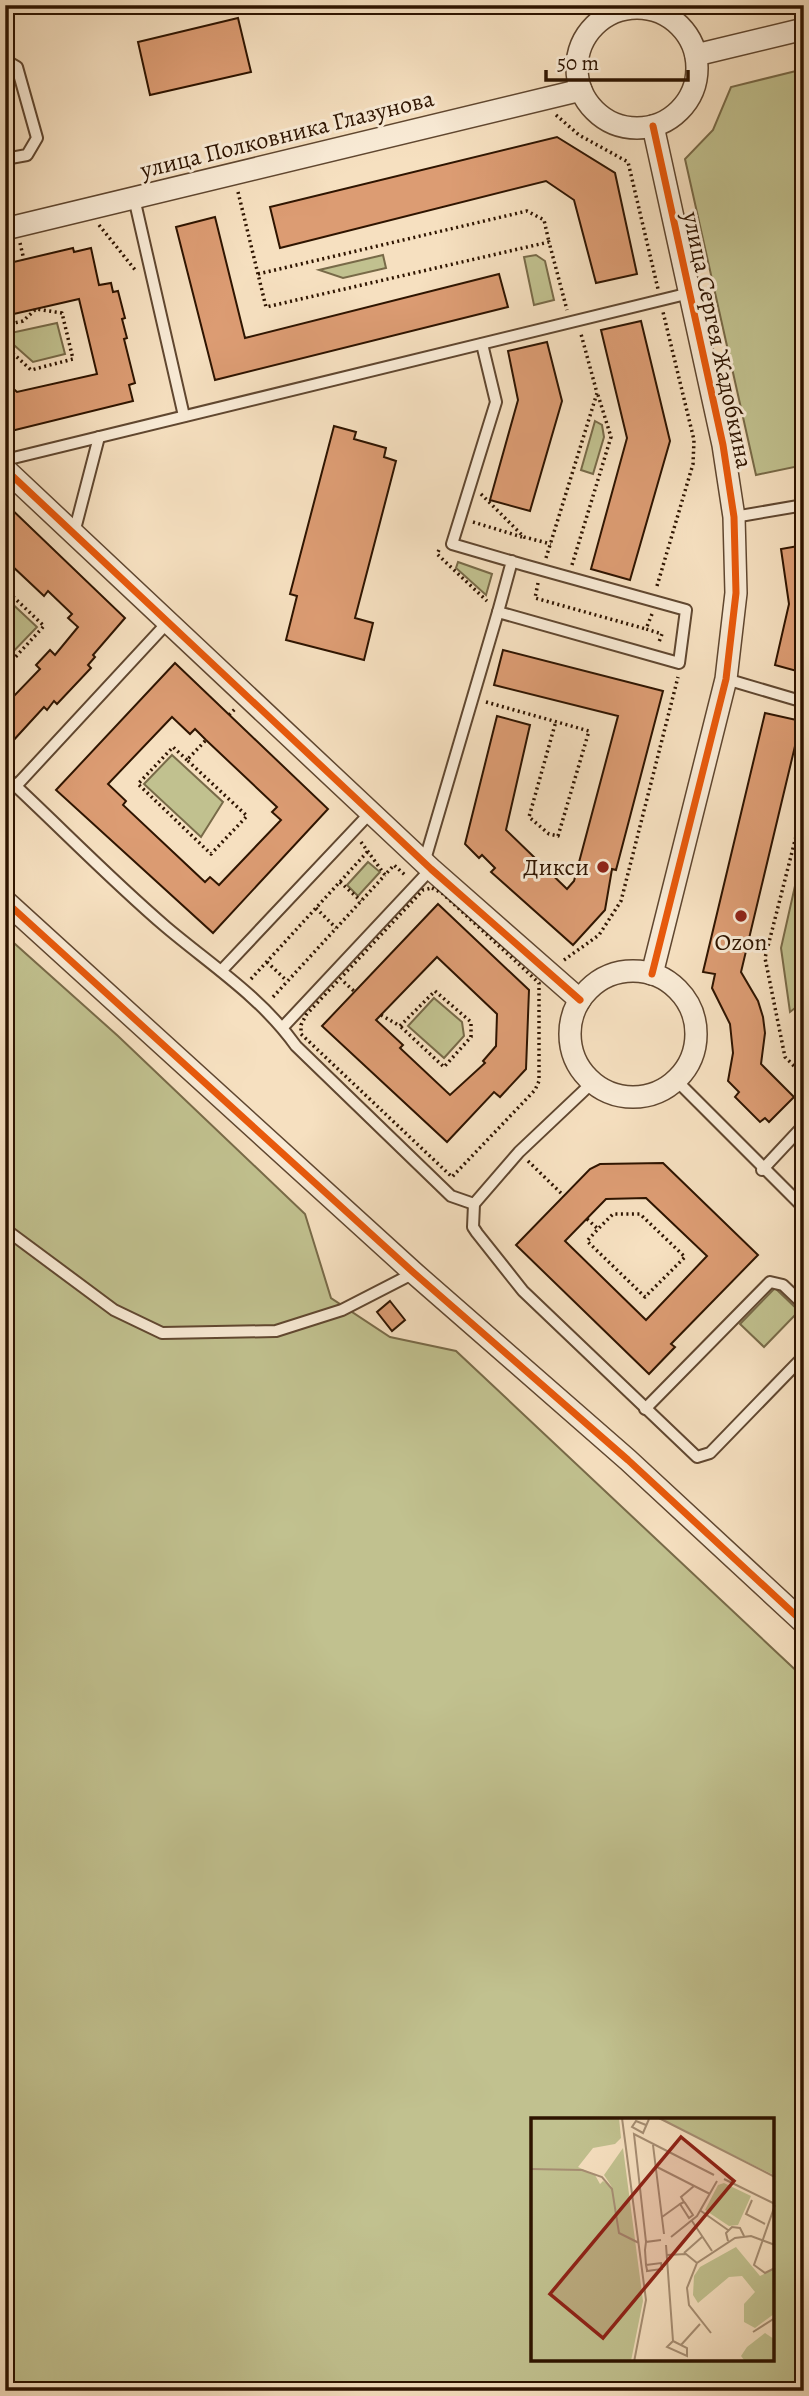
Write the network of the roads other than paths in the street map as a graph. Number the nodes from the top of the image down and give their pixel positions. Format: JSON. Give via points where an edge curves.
{"nodes":[{"id":1,"x":804,"y":29,"type":"edge"},
{"id":2,"x":696,"y":55,"type":"junction"},
{"id":3,"x":5,"y":60,"type":"edge"},
{"id":4,"x":581,"y":90,"type":"junction"},
{"id":5,"x":653,"y":126,"type":"junction"},
{"id":6,"x":5,"y":159,"type":"edge"},
{"id":7,"x":134,"y":198,"type":"junction"},
{"id":8,"x":9,"y":236,"type":"edge"},
{"id":9,"x":690,"y":293,"type":"junction"},
{"id":10,"x":482,"y":344,"type":"junction"},
{"id":11,"x":184,"y":416,"type":"junction"},
{"id":12,"x":99,"y":437,"type":"junction"},
{"id":13,"x":5,"y":460,"type":"edge"},
{"id":14,"x":5,"y":468,"type":"edge"},
{"id":15,"x":804,"y":505,"type":"edge"},
{"id":16,"x":734,"y":517,"type":"junction"},
{"id":17,"x":74,"y":533,"type":"junction"},
{"id":18,"x":512,"y":561,"type":"junction"},
{"id":19,"x":498,"y":612,"type":"junction"},
{"id":20,"x":168,"y":622,"type":"junction"},
{"id":21,"x":726,"y":679,"type":"junction"},
{"id":22,"x":804,"y":702,"type":"edge"},
{"id":23,"x":5,"y":776,"type":"edge"},
{"id":24,"x":16,"y":786,"type":"junction"},
{"id":25,"x":371,"y":812,"type":"junction"},
{"id":26,"x":427,"y":866,"type":"junction"},
{"id":27,"x":5,"y":901,"type":"edge"},
{"id":28,"x":222,"y":970,"type":"junction"},
{"id":29,"x":652,"y":974,"type":"junction"},
{"id":30,"x":580,"y":1000,"type":"junction"},
{"id":31,"x":283,"y":1027,"type":"junction"},
{"id":32,"x":676,"y":1080,"type":"junction"},
{"id":33,"x":593,"y":1082,"type":"junction"},
{"id":34,"x":804,"y":1125,"type":"edge"},
{"id":35,"x":762,"y":1170,"type":"junction"},
{"id":36,"x":474,"y":1204,"type":"junction"},
{"id":37,"x":804,"y":1209,"type":"edge"},
{"id":38,"x":5,"y":1229,"type":"edge"},
{"id":39,"x":414,"y":1273,"type":"junction"},
{"id":40,"x":804,"y":1305,"type":"edge"},
{"id":41,"x":804,"y":1356,"type":"edge"},
{"id":42,"x":646,"y":1409,"type":"junction"},
{"id":43,"x":804,"y":1623,"type":"edge"}],
"edges":[{"from":1,"to":2,"type":"street"},
{"from":2,"to":4,"type":"street","via":[[687,33],[665,14],[622,9],[596,23],[584,41],[577,61]]},
{"from":2,"to":5,"type":"street","via":[[697,74],[688,101]]},
{"from":3,"to":6,"type":"lane","via":[[17,67],[37,138],[27,155]]},
{"from":4,"to":5,"type":"street","via":[[610,122],[624,127]]},
{"from":4,"to":7,"type":"street","name":"улица Полковника Глазунова"},
{"from":5,"to":9,"type":"street","name":"улица Сергея Жадобкина"},
{"from":7,"to":8,"type":"street","name":"улица Полковника Глазунова"},
{"from":7,"to":11,"type":"lane"},
{"from":9,"to":10,"type":"lane"},
{"from":9,"to":16,"type":"street","name":"улица Сергея Жадобкина"},
{"from":10,"to":11,"type":"lane"},
{"from":10,"to":18,"type":"lane","via":[[496,402],[452,544]]},
{"from":11,"to":12,"type":"lane"},
{"from":12,"to":13,"type":"lane"},
{"from":12,"to":17,"type":"lane"},
{"from":14,"to":17,"type":"street"},
{"from":15,"to":16,"type":"lane"},
{"from":16,"to":21,"type":"street","name":"улица Сергея Жадобкина","via":[[736,593]]},
{"from":17,"to":20,"type":"street"},
{"from":18,"to":19,"type":"lane"},
{"from":18,"to":19,"type":"lane","via":[[686,610],[679,663]]},
{"from":19,"to":26,"type":"lane"},
{"from":20,"to":24,"type":"lane"},
{"from":20,"to":25,"type":"street"},
{"from":21,"to":22,"type":"lane"},
{"from":21,"to":29,"type":"street","name":"улица Сергея Жадобкина"},
{"from":23,"to":24,"type":"lane"},
{"from":24,"to":28,"type":"lane","via":[[167,928]]},
{"from":25,"to":26,"type":"street"},
{"from":25,"to":28,"type":"lane"},
{"from":26,"to":30,"type":"street","via":[[446,889]]},
{"from":26,"to":31,"type":"lane","via":[[419,887],[296,1021]]},
{"from":27,"to":39,"type":"street"},
{"from":28,"to":31,"type":"lane"},
{"from":29,"to":30,"type":"street","via":[[620,973],[597,983]]},
{"from":29,"to":32,"type":"street","via":[[680,992],[695,1020],[693,1053]]},
{"from":30,"to":33,"type":"street","via":[[570,1031],[572,1048],[577,1063]]},
{"from":31,"to":36,"type":"lane","via":[[296,1046],[451,1196]]},
{"from":32,"to":33,"type":"street","via":[[654,1093],[630,1097]]},
{"from":32,"to":35,"type":"lane"},
{"from":33,"to":36,"type":"lane"},
{"from":34,"to":35,"type":"lane"},
{"from":35,"to":37,"type":"lane"},
{"from":36,"to":42,"type":"lane","via":[[473,1227],[523,1291]]},
{"from":38,"to":39,"type":"lane","via":[[114,1310],[162,1333],[275,1331],[342,1310]]},
{"from":39,"to":43,"type":"street","via":[[628,1460]]},
{"from":40,"to":42,"type":"lane","via":[[783,1285],[770,1282]]},
{"from":41,"to":42,"type":"lane","via":[[705,1457],[692,1454]]}]}
